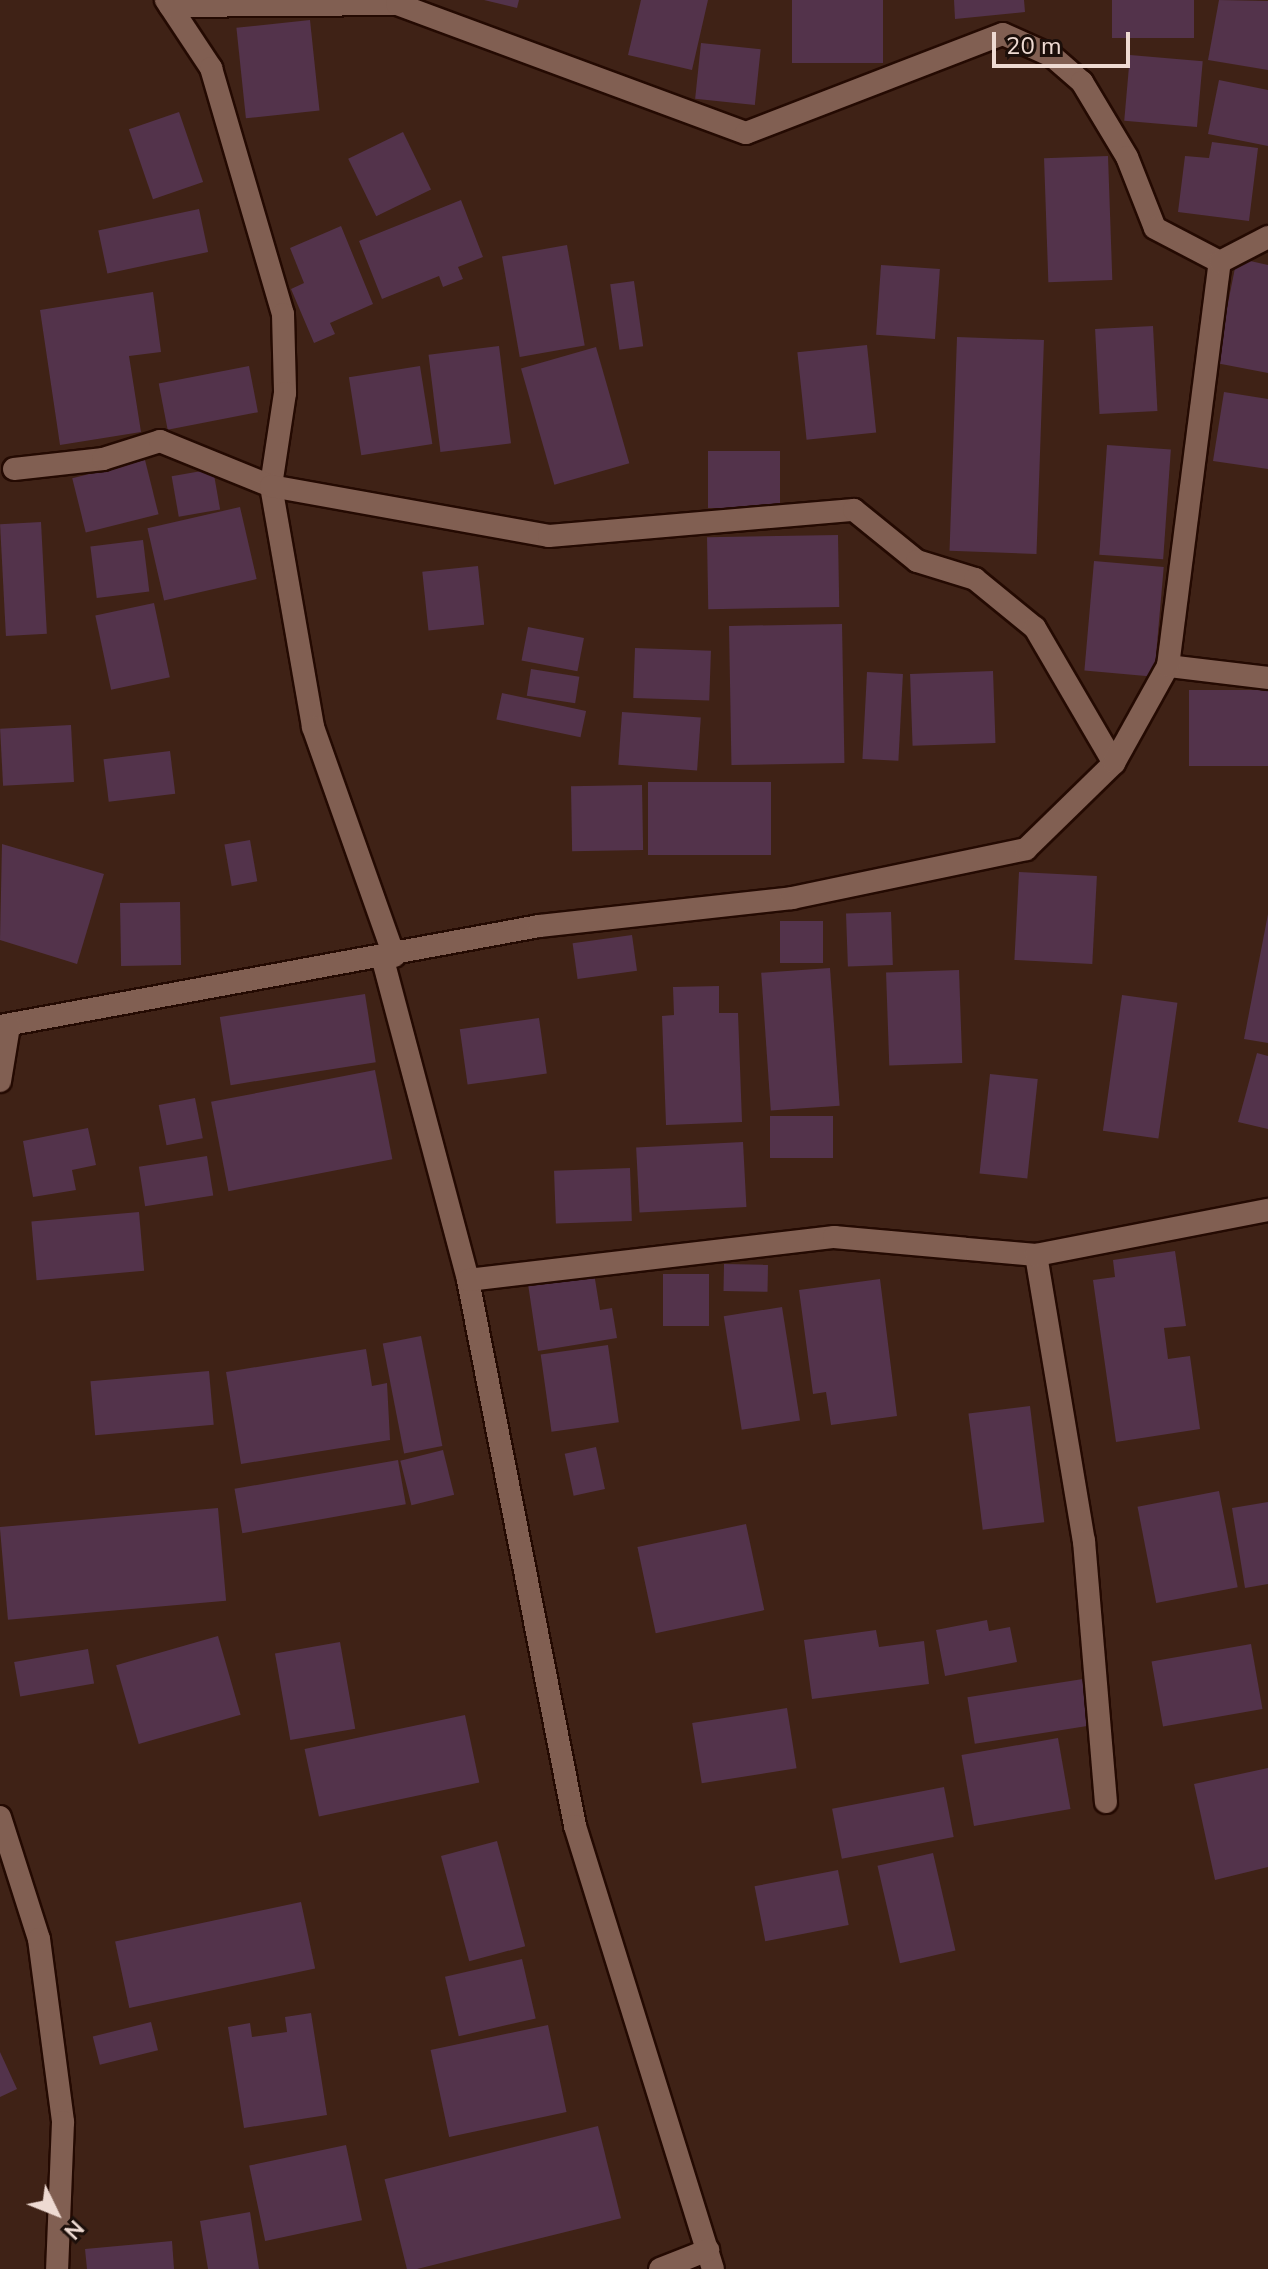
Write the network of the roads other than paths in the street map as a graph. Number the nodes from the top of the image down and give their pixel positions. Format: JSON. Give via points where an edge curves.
{"nodes":[{"id":1,"x":168,"y":3,"type":"edge"},
{"id":2,"x":1268,"y":237,"type":"edge"},
{"id":3,"x":1220,"y":262,"type":"junction"},
{"id":4,"x":14,"y":469,"type":"dead end"},
{"id":5,"x":271,"y":486,"type":"junction"},
{"id":6,"x":1168,"y":666,"type":"junction"},
{"id":7,"x":1268,"y":678,"type":"edge"},
{"id":8,"x":1114,"y":763,"type":"junction"},
{"id":9,"x":389,"y":958,"type":"junction"},
{"id":10,"x":4,"y":1026,"type":"edge"},
{"id":11,"x":0,"y":1081,"type":"edge"},
{"id":12,"x":1268,"y":1210,"type":"edge"},
{"id":13,"x":1036,"y":1255,"type":"junction"},
{"id":14,"x":468,"y":1280,"type":"junction"},
{"id":15,"x":1106,"y":1802,"type":"dead end"},
{"id":16,"x":0,"y":1817,"type":"edge"},
{"id":17,"x":711,"y":2259,"type":"edge"},
{"id":18,"x":57,"y":2269,"type":"edge"},
{"id":19,"x":660,"y":2269,"type":"edge"}],
"edges":[{"from":1,"to":3,"type":"street","via":[[397,4],[746,133],[1003,34],[1052,56],[1082,82],[1127,157],[1155,228]]},
{"from":1,"to":5,"type":"street","via":[[211,68],[283,314],[285,393]]},
{"from":2,"to":3,"type":"street"},
{"from":3,"to":6,"type":"street"},
{"from":4,"to":5,"type":"street","via":[[103,459],[160,441]]},
{"from":5,"to":8,"type":"street","via":[[549,536],[854,510],[917,561],[975,579],[1035,628]]},
{"from":5,"to":9,"type":"street","via":[[313,727]]},
{"from":6,"to":7,"type":"street"},
{"from":6,"to":8,"type":"street"},
{"from":8,"to":9,"type":"street","via":[[1026,849],[792,898],[539,926]]},
{"from":9,"to":10,"type":"street","via":[[249,975]]},
{"from":9,"to":14,"type":"street"},
{"from":10,"to":11,"type":"street"},
{"from":12,"to":13,"type":"street"},
{"from":13,"to":14,"type":"street","via":[[834,1237]]},
{"from":13,"to":15,"type":"street","via":[[1084,1541]]},
{"from":14,"to":17,"type":"street","via":[[568,1800]]},
{"from":16,"to":18,"type":"street","via":[[39,1939],[63,2122]]},
{"from":17,"to":19,"type":"street"}]}
